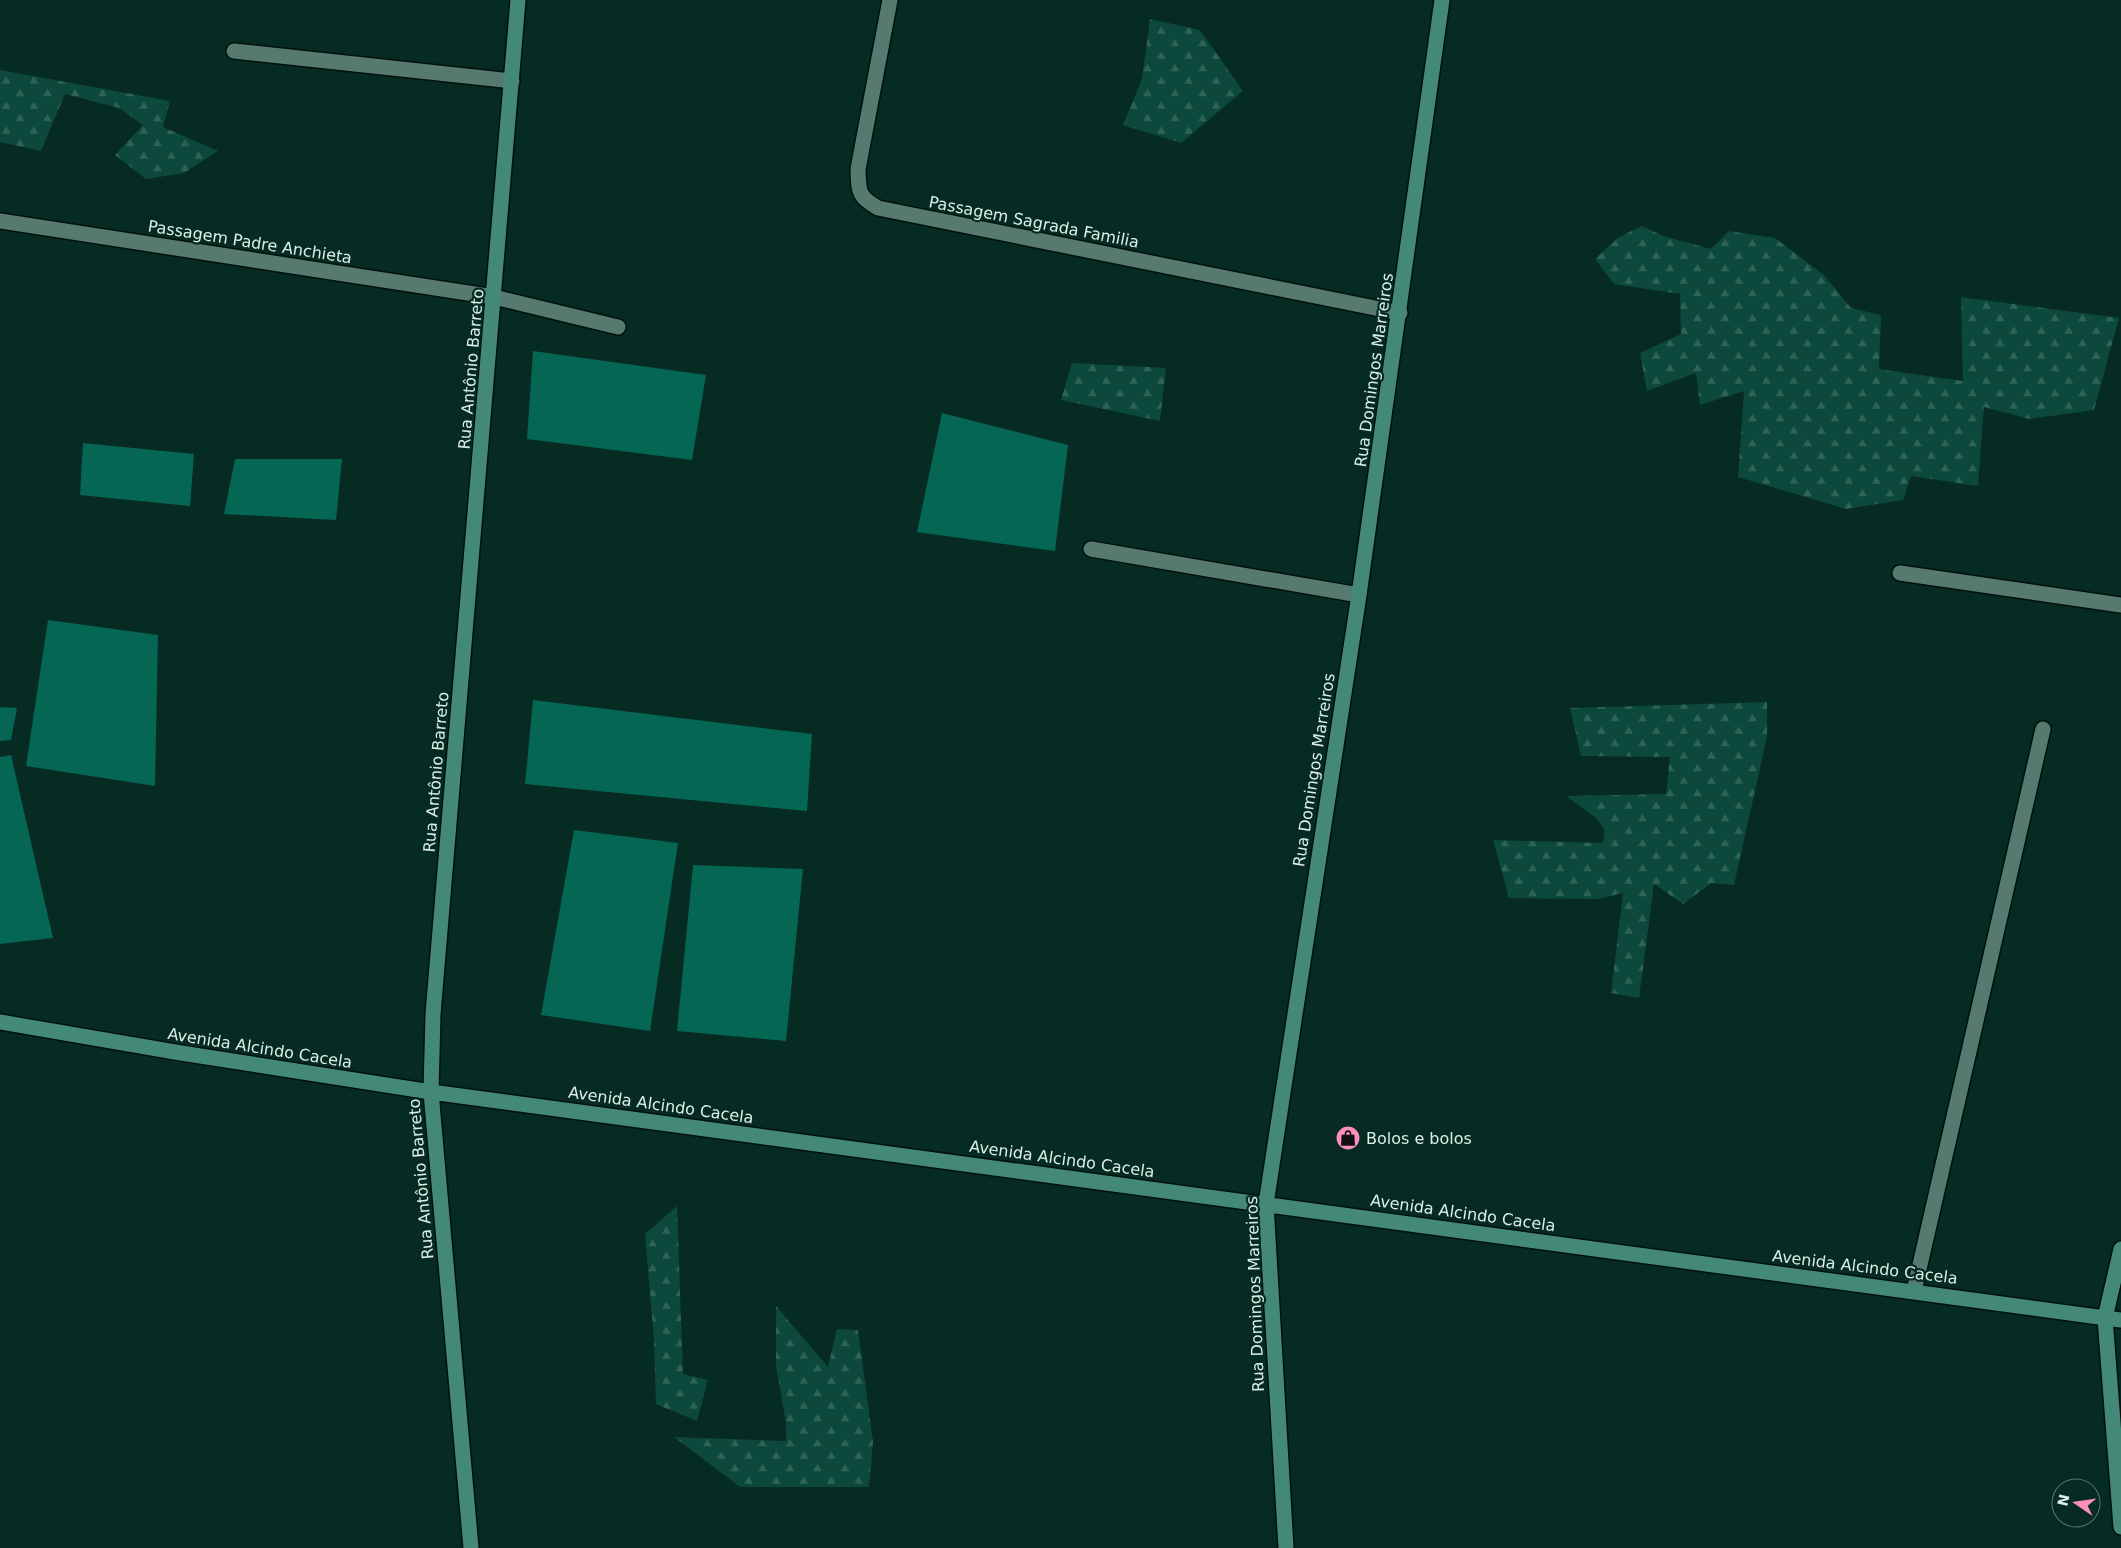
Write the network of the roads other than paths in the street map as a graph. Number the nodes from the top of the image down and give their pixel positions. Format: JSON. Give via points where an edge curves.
{"nodes":[{"id":1,"x":518,"y":0,"type":"edge"},
{"id":2,"x":890,"y":0,"type":"edge"},
{"id":3,"x":1442,"y":0,"type":"edge"},
{"id":4,"x":234,"y":51,"type":"dead end"},
{"id":5,"x":512,"y":81,"type":"junction"},
{"id":6,"x":0,"y":221,"type":"edge"},
{"id":7,"x":494,"y":296,"type":"junction"},
{"id":8,"x":1400,"y":313,"type":"junction"},
{"id":9,"x":618,"y":327,"type":"dead end"},
{"id":10,"x":1091,"y":549,"type":"dead end"},
{"id":11,"x":1900,"y":573,"type":"dead end"},
{"id":12,"x":1359,"y":595,"type":"junction"},
{"id":13,"x":2121,"y":605,"type":"edge"},
{"id":14,"x":2043,"y":729,"type":"dead end"},
{"id":15,"x":0,"y":1022,"type":"edge"},
{"id":16,"x":431,"y":1092,"type":"junction"},
{"id":17,"x":1266,"y":1204,"type":"junction"},
{"id":18,"x":2121,"y":1248,"type":"edge"},
{"id":19,"x":1914,"y":1291,"type":"junction"},
{"id":20,"x":2106,"y":1318,"type":"junction"},
{"id":21,"x":2121,"y":1320,"type":"edge"},
{"id":22,"x":2121,"y":1527,"type":"edge"},
{"id":23,"x":471,"y":1548,"type":"edge"},
{"id":24,"x":1286,"y":1548,"type":"edge"}],
"edges":[{"from":1,"to":5,"type":"main road","name":"Rua Antônio Barreto"},
{"from":2,"to":8,"type":"street","name":"Passagem Sagrada Familia","via":[[858,169],[859,193],[865,201],[878,208]]},
{"from":3,"to":8,"type":"main road","name":"Rua Domingos Marreiros"},
{"from":4,"to":5,"type":"street"},
{"from":5,"to":7,"type":"main road","name":"Rua Antônio Barreto"},
{"from":6,"to":7,"type":"street","name":"Passagem Padre Anchieta"},
{"from":7,"to":9,"type":"street","name":"Passagem Padre Anchieta"},
{"from":7,"to":16,"type":"main road","name":"Rua Antônio Barreto","via":[[433,1014]]},
{"from":8,"to":12,"type":"main road","name":"Rua Domingos Marreiros"},
{"from":10,"to":12,"type":"street"},
{"from":11,"to":13,"type":"street"},
{"from":12,"to":17,"type":"main road","name":"Rua Domingos Marreiros"},
{"from":14,"to":19,"type":"street"},
{"from":15,"to":16,"type":"main road","name":"Avenida Alcindo Cacela","via":[[181,1054]]},
{"from":16,"to":17,"type":"main road","name":"Avenida Alcindo Cacela"},
{"from":16,"to":23,"type":"main road","name":"Rua Antônio Barreto"},
{"from":17,"to":19,"type":"main road","name":"Avenida Alcindo Cacela"},
{"from":17,"to":24,"type":"main road","name":"Rua Domingos Marreiros"},
{"from":18,"to":20,"type":"main road"},
{"from":19,"to":20,"type":"main road","name":"Avenida Alcindo Cacela"},
{"from":20,"to":21,"type":"main road","name":"Avenida Alcindo Cacela"},
{"from":20,"to":22,"type":"main road"}]}
